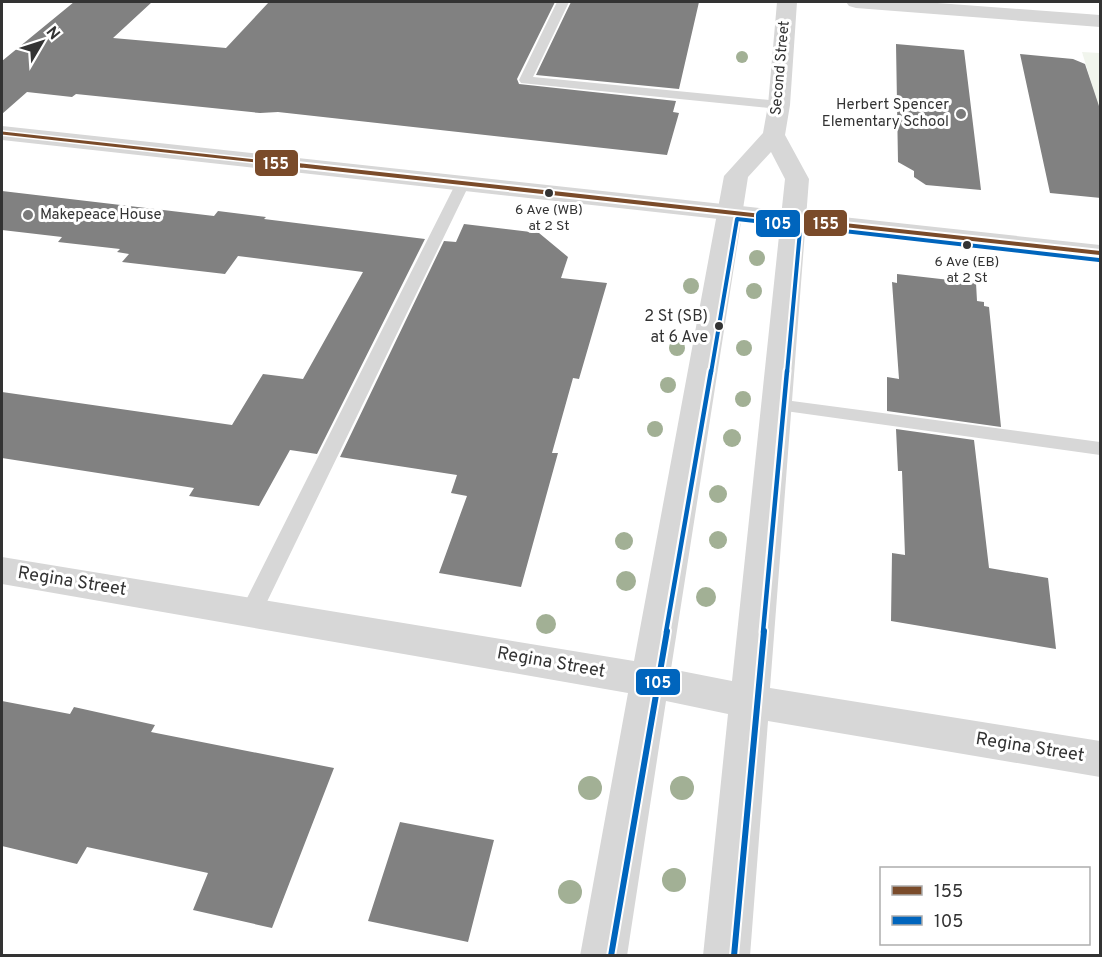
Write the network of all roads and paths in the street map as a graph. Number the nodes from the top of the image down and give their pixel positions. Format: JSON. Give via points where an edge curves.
{"nodes":[{"id":1,"x":563,"y":2,"type":"edge"},
{"id":2,"x":787,"y":2,"type":"edge"},
{"id":3,"x":856,"y":2,"type":"edge"},
{"id":4,"x":1101,"y":21,"type":"edge"},
{"id":5,"x":779,"y":105,"type":"junction"},
{"id":6,"x":2,"y":133,"type":"edge"},
{"id":7,"x":774,"y":135,"type":"junction"},
{"id":8,"x":463,"y":183,"type":"junction"},
{"id":9,"x":731,"y":211,"type":"junction"},
{"id":10,"x":794,"y":219,"type":"junction"},
{"id":11,"x":1101,"y":253,"type":"edge"},
{"id":12,"x":777,"y":405,"type":"junction"},
{"id":13,"x":1101,"y":449,"type":"edge"},
{"id":14,"x":2,"y":570,"type":"edge"},
{"id":15,"x":251,"y":612,"type":"junction"},
{"id":16,"x":650,"y":682,"type":"junction"},
{"id":17,"x":748,"y":701,"type":"junction"},
{"id":18,"x":1101,"y":759,"type":"edge"},
{"id":19,"x":603,"y":956,"type":"edge"},
{"id":20,"x":726,"y":956,"type":"edge"}],
"edges":[{"from":1,"to":5,"type":"lane","via":[[525,80]]},
{"from":2,"to":5,"type":"street","name":"Second Street"},
{"from":3,"to":4,"type":"street"},
{"from":5,"to":7,"type":"street","name":"Second Street"},
{"from":6,"to":8,"type":"street"},
{"from":7,"to":9,"type":"street","name":"Second Street","via":[[736,176]]},
{"from":7,"to":10,"type":"street","name":"Second Street","via":[[797,179]]},
{"from":8,"to":9,"type":"street"},
{"from":8,"to":15,"type":"lane"},
{"from":9,"to":10,"type":"street"},
{"from":9,"to":16,"type":"street","name":"Second Street"},
{"from":10,"to":11,"type":"street"},
{"from":10,"to":12,"type":"street","name":"Second Street"},
{"from":12,"to":13,"type":"lane"},
{"from":12,"to":17,"type":"street","name":"Second Street"},
{"from":14,"to":15,"type":"street","name":"Regina Street"},
{"from":15,"to":16,"type":"street","name":"Regina Street"},
{"from":16,"to":17,"type":"street","name":"Regina Street"},
{"from":16,"to":19,"type":"street","name":"Second Street"},
{"from":17,"to":18,"type":"street","name":"Regina Street"},
{"from":17,"to":20,"type":"street","name":"Second Street"}]}
